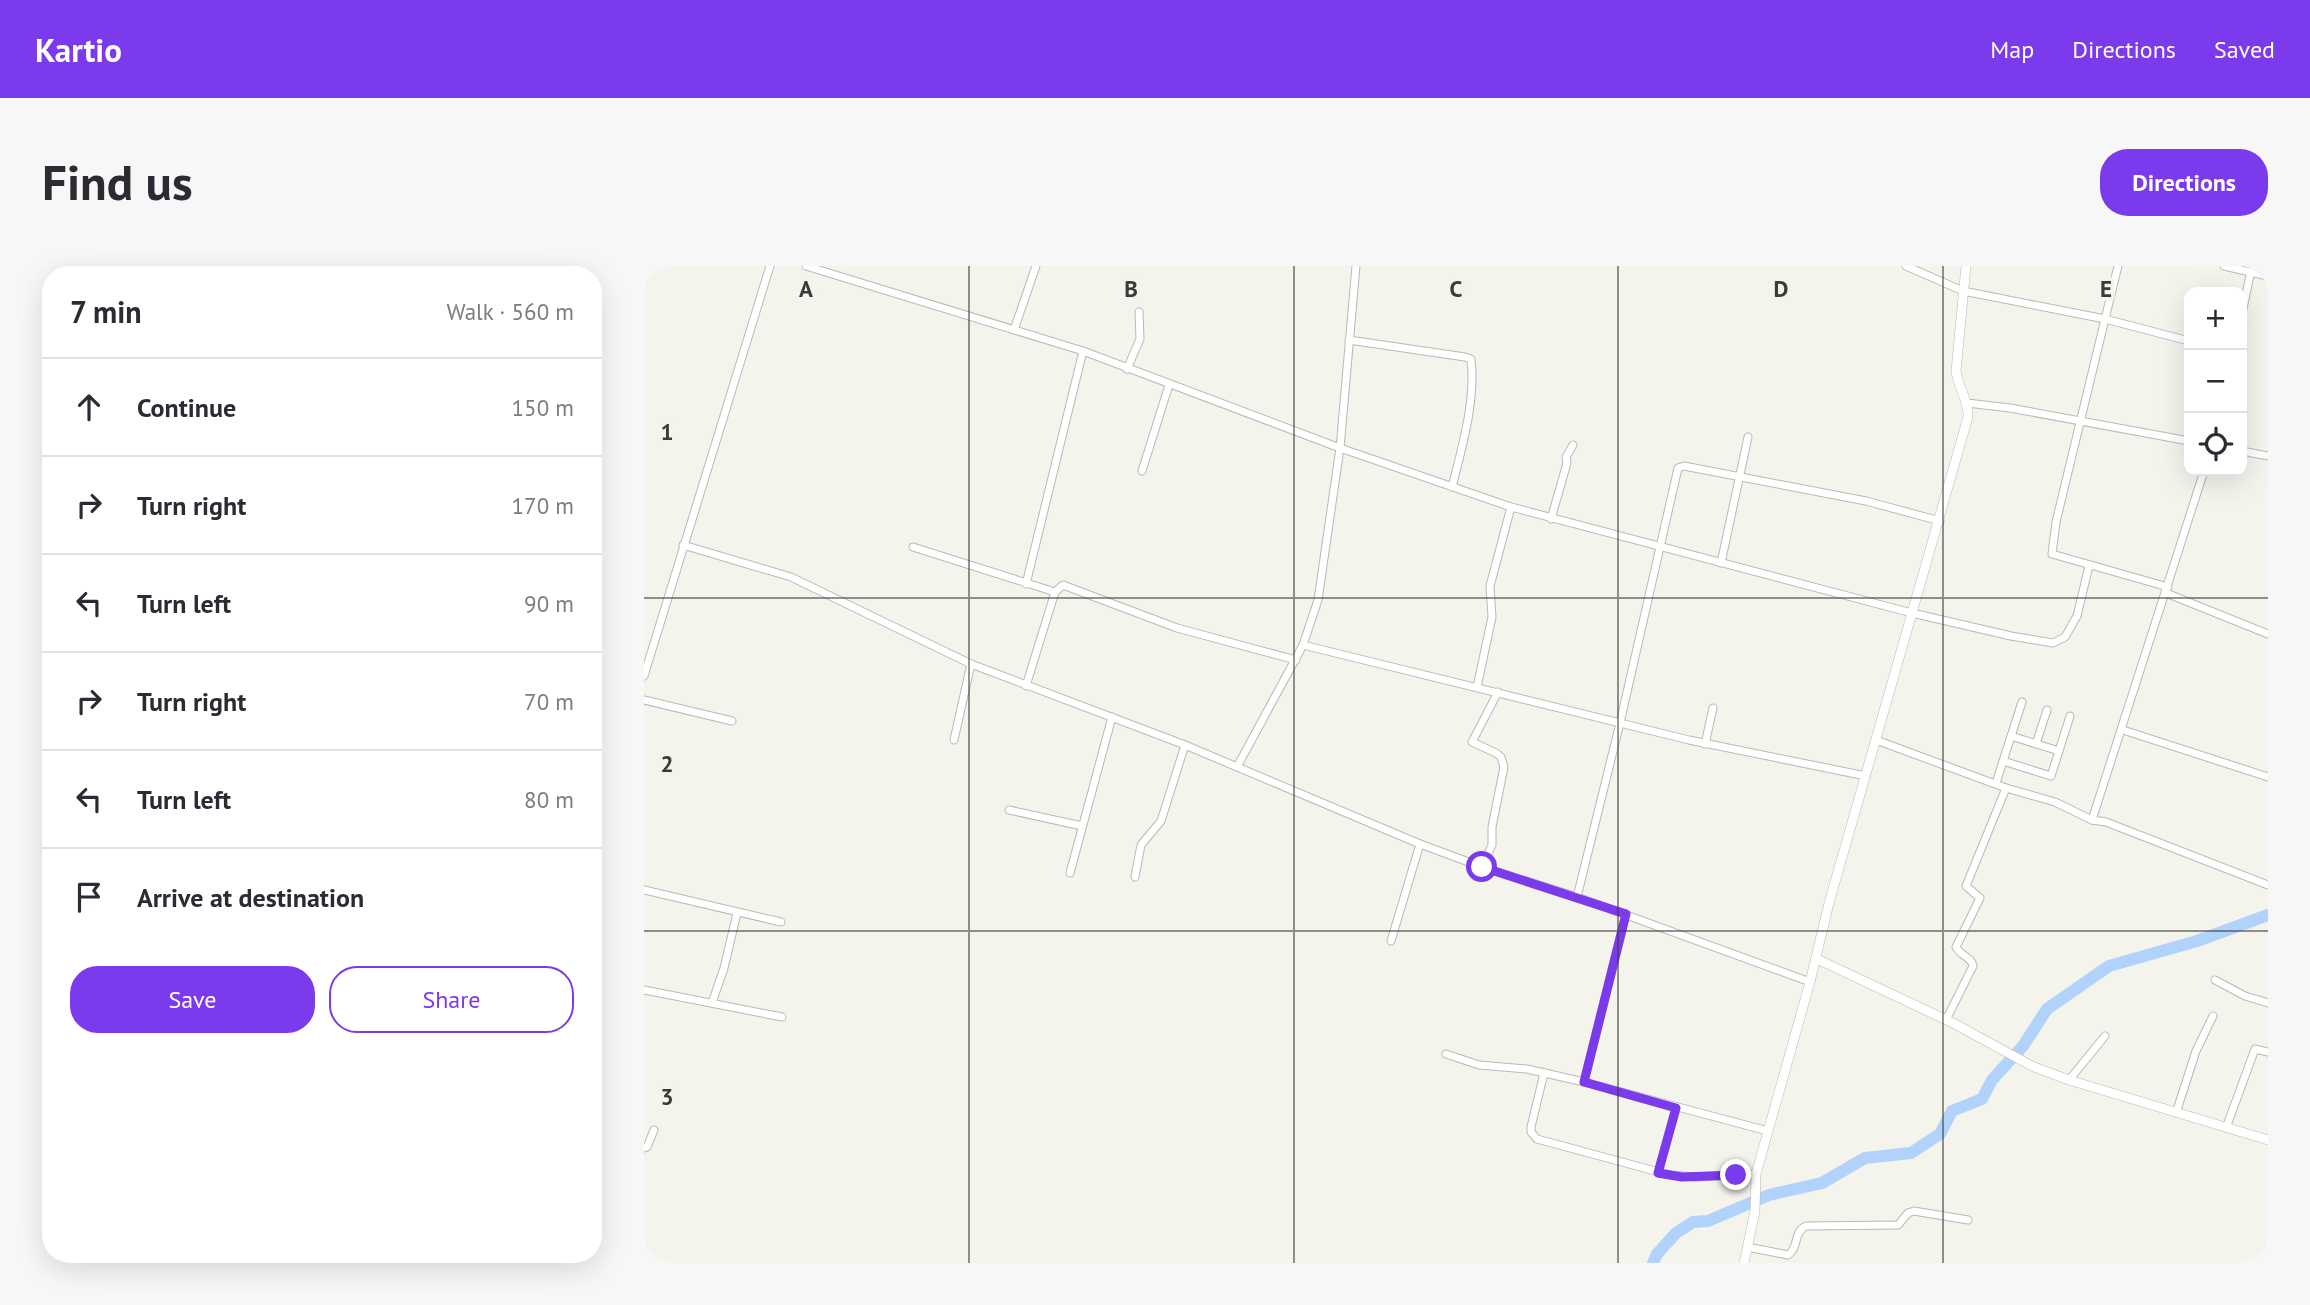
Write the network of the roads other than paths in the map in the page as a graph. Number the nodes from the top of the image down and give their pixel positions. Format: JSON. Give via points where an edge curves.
{"nodes":[{"id":1,"x":769,"y":266,"type":"edge"},
{"id":2,"x":806,"y":266,"type":"edge"},
{"id":3,"x":1036,"y":266,"type":"edge"},
{"id":4,"x":1356,"y":266,"type":"edge"},
{"id":5,"x":1906,"y":266,"type":"edge"},
{"id":6,"x":1966,"y":266,"type":"edge"},
{"id":7,"x":2118,"y":266,"type":"edge"},
{"id":8,"x":2224,"y":266,"type":"edge"},
{"id":9,"x":2250,"y":271,"type":"junction"},
{"id":10,"x":2268,"y":276,"type":"edge"},
{"id":11,"x":2247,"y":287,"type":"edge"},
{"id":12,"x":1963,"y":291,"type":"junction"},
{"id":13,"x":1139,"y":312,"type":"dead end"},
{"id":14,"x":2105,"y":318,"type":"junction"},
{"id":15,"x":1014,"y":330,"type":"junction"},
{"id":16,"x":1349,"y":340,"type":"junction"},
{"id":17,"x":2184,"y":340,"type":"edge"},
{"id":18,"x":1083,"y":351,"type":"junction"},
{"id":19,"x":1127,"y":369,"type":"junction"},
{"id":20,"x":1169,"y":385,"type":"junction"},
{"id":21,"x":1968,"y":403,"type":"junction"},
{"id":22,"x":2081,"y":421,"type":"junction"},
{"id":23,"x":1748,"y":437,"type":"dead end"},
{"id":24,"x":2184,"y":440,"type":"edge"},
{"id":25,"x":1573,"y":445,"type":"dead end"},
{"id":26,"x":1340,"y":448,"type":"junction"},
{"id":27,"x":2247,"y":452,"type":"edge"},
{"id":28,"x":2268,"y":456,"type":"edge"},
{"id":29,"x":1142,"y":471,"type":"dead end"},
{"id":30,"x":2202,"y":476,"type":"edge"},
{"id":31,"x":1740,"y":477,"type":"junction"},
{"id":32,"x":1451,"y":487,"type":"junction"},
{"id":33,"x":1511,"y":507,"type":"junction"},
{"id":34,"x":1551,"y":519,"type":"junction"},
{"id":35,"x":1940,"y":522,"type":"junction"},
{"id":36,"x":683,"y":545,"type":"junction"},
{"id":37,"x":914,"y":547,"type":"dead end"},
{"id":38,"x":1659,"y":548,"type":"junction"},
{"id":39,"x":1721,"y":563,"type":"junction"},
{"id":40,"x":2089,"y":566,"type":"junction"},
{"id":41,"x":1026,"y":584,"type":"junction"},
{"id":42,"x":2167,"y":590,"type":"junction"},
{"id":43,"x":1055,"y":592,"type":"junction"},
{"id":44,"x":1912,"y":613,"type":"junction"},
{"id":45,"x":2268,"y":634,"type":"edge"},
{"id":46,"x":1303,"y":645,"type":"junction"},
{"id":47,"x":1296,"y":660,"type":"junction"},
{"id":48,"x":971,"y":664,"type":"junction"},
{"id":49,"x":644,"y":676,"type":"edge"},
{"id":50,"x":1026,"y":686,"type":"junction"},
{"id":51,"x":1477,"y":687,"type":"junction"},
{"id":52,"x":1498,"y":692,"type":"junction"},
{"id":53,"x":644,"y":700,"type":"edge"},
{"id":54,"x":2022,"y":702,"type":"dead end"},
{"id":55,"x":1713,"y":708,"type":"dead end"},
{"id":56,"x":2047,"y":710,"type":"dead end"},
{"id":57,"x":2070,"y":716,"type":"dead end"},
{"id":58,"x":1112,"y":717,"type":"junction"},
{"id":59,"x":732,"y":721,"type":"dead end"},
{"id":60,"x":1620,"y":723,"type":"junction"},
{"id":61,"x":2123,"y":730,"type":"junction"},
{"id":62,"x":2011,"y":736,"type":"junction"},
{"id":63,"x":954,"y":740,"type":"dead end"},
{"id":64,"x":1876,"y":740,"type":"junction"},
{"id":65,"x":1705,"y":744,"type":"junction"},
{"id":66,"x":2036,"y":744,"type":"junction"},
{"id":67,"x":1185,"y":746,"type":"junction"},
{"id":68,"x":2059,"y":751,"type":"junction"},
{"id":69,"x":2003,"y":761,"type":"junction"},
{"id":70,"x":1237,"y":767,"type":"junction"},
{"id":71,"x":1866,"y":776,"type":"junction"},
{"id":72,"x":2268,"y":777,"type":"edge"},
{"id":73,"x":1996,"y":783,"type":"junction"},
{"id":74,"x":2006,"y":788,"type":"junction"},
{"id":75,"x":1009,"y":810,"type":"dead end"},
{"id":76,"x":2092,"y":821,"type":"junction"},
{"id":77,"x":1082,"y":826,"type":"junction"},
{"id":78,"x":1420,"y":845,"type":"junction"},
{"id":79,"x":1482,"y":867,"type":"junction"},
{"id":80,"x":1070,"y":873,"type":"dead end"},
{"id":81,"x":1135,"y":877,"type":"dead end"},
{"id":82,"x":2268,"y":885,"type":"edge"},
{"id":83,"x":644,"y":890,"type":"edge"},
{"id":84,"x":1577,"y":897,"type":"junction"},
{"id":85,"x":737,"y":913,"type":"junction"},
{"id":86,"x":1626,"y":914,"type":"junction"},
{"id":87,"x":781,"y":922,"type":"dead end"},
{"id":88,"x":1391,"y":941,"type":"dead end"},
{"id":89,"x":1816,"y":959,"type":"junction"},
{"id":90,"x":2215,"y":980,"type":"dead end"},
{"id":91,"x":1810,"y":982,"type":"junction"},
{"id":92,"x":644,"y":990,"type":"edge"},
{"id":93,"x":712,"y":1003,"type":"junction"},
{"id":94,"x":2268,"y":1003,"type":"edge"},
{"id":95,"x":2213,"y":1016,"type":"dead end"},
{"id":96,"x":782,"y":1017,"type":"dead end"},
{"id":97,"x":1946,"y":1020,"type":"junction"},
{"id":98,"x":2105,"y":1036,"type":"dead end"},
{"id":99,"x":2268,"y":1052,"type":"edge"},
{"id":100,"x":1446,"y":1054,"type":"dead end"},
{"id":101,"x":1544,"y":1073,"type":"junction"},
{"id":102,"x":2070,"y":1080,"type":"junction"},
{"id":103,"x":1584,"y":1082,"type":"junction"},
{"id":104,"x":1676,"y":1108,"type":"junction"},
{"id":105,"x":2176,"y":1112,"type":"junction"},
{"id":106,"x":2226,"y":1128,"type":"junction"},
{"id":107,"x":654,"y":1130,"type":"dead end"},
{"id":108,"x":1768,"y":1130,"type":"junction"},
{"id":109,"x":2268,"y":1140,"type":"edge"},
{"id":110,"x":644,"y":1148,"type":"edge"},
{"id":111,"x":1658,"y":1173,"type":"junction"},
{"id":112,"x":1756,"y":1174,"type":"junction"},
{"id":113,"x":1968,"y":1220,"type":"dead end"},
{"id":114,"x":1747,"y":1247,"type":"junction"},
{"id":115,"x":1744,"y":1263,"type":"edge"}],
"edges":[{"from":1,"to":36,"type":"street"},
{"from":2,"to":15,"type":"street"},
{"from":3,"to":15,"type":"street"},
{"from":4,"to":16,"type":"street"},
{"from":5,"to":12,"type":"street"},
{"from":6,"to":12,"type":"street"},
{"from":7,"to":14,"type":"street"},
{"from":8,"to":9,"type":"street"},
{"from":9,"to":10,"type":"street"},
{"from":9,"to":11,"type":"street"},
{"from":12,"to":14,"type":"street"},
{"from":12,"to":21,"type":"street","via":[[1956,371]]},
{"from":13,"to":19,"type":"street","via":[[1140,339]]},
{"from":14,"to":17,"type":"street"},
{"from":14,"to":22,"type":"street"},
{"from":15,"to":18,"type":"street"},
{"from":16,"to":26,"type":"street"},
{"from":16,"to":32,"type":"street","via":[[1471,359],[1466,422]]},
{"from":18,"to":19,"type":"street"},
{"from":18,"to":41,"type":"street"},
{"from":19,"to":20,"type":"street"},
{"from":20,"to":26,"type":"street"},
{"from":20,"to":29,"type":"street"},
{"from":21,"to":22,"type":"street"},
{"from":21,"to":35,"type":"street"},
{"from":22,"to":24,"type":"street"},
{"from":22,"to":40,"type":"street","via":[[2052,554]]},
{"from":23,"to":31,"type":"street"},
{"from":25,"to":34,"type":"street"},
{"from":26,"to":32,"type":"street"},
{"from":26,"to":46,"type":"street","via":[[1318,600]]},
{"from":27,"to":28,"type":"street"},
{"from":30,"to":42,"type":"street"},
{"from":31,"to":35,"type":"street","via":[[1866,501]]},
{"from":31,"to":38,"type":"street","via":[[1678,468]]},
{"from":31,"to":39,"type":"street"},
{"from":32,"to":33,"type":"street"},
{"from":33,"to":34,"type":"street"},
{"from":33,"to":51,"type":"street","via":[[1490,586],[1492,617]]},
{"from":34,"to":38,"type":"street"},
{"from":35,"to":44,"type":"street"},
{"from":36,"to":48,"type":"street","via":[[791,577]]},
{"from":36,"to":49,"type":"street"},
{"from":37,"to":41,"type":"street"},
{"from":38,"to":39,"type":"street"},
{"from":38,"to":60,"type":"street"},
{"from":39,"to":44,"type":"street"},
{"from":40,"to":42,"type":"street"},
{"from":40,"to":44,"type":"street","via":[[2074,624],[2065,637],[2053,643]]},
{"from":41,"to":43,"type":"street"},
{"from":42,"to":45,"type":"street"},
{"from":42,"to":61,"type":"street"},
{"from":43,"to":47,"type":"street","via":[[1059,586],[1067,586],[1187,632]]},
{"from":43,"to":50,"type":"street"},
{"from":44,"to":64,"type":"street"},
{"from":46,"to":47,"type":"street"},
{"from":46,"to":51,"type":"street"},
{"from":47,"to":70,"type":"street"},
{"from":48,"to":50,"type":"street"},
{"from":48,"to":63,"type":"street"},
{"from":50,"to":58,"type":"street"},
{"from":51,"to":52,"type":"street"},
{"from":52,"to":60,"type":"street"},
{"from":52,"to":79,"type":"street","via":[[1472,742],[1496,753],[1504,767],[1492,845]]},
{"from":53,"to":59,"type":"street"},
{"from":54,"to":62,"type":"street"},
{"from":55,"to":65,"type":"street"},
{"from":56,"to":66,"type":"street"},
{"from":57,"to":68,"type":"street"},
{"from":58,"to":67,"type":"street"},
{"from":58,"to":77,"type":"street"},
{"from":60,"to":65,"type":"street"},
{"from":60,"to":84,"type":"street"},
{"from":61,"to":72,"type":"street"},
{"from":61,"to":76,"type":"street"},
{"from":62,"to":66,"type":"street"},
{"from":62,"to":69,"type":"street"},
{"from":64,"to":71,"type":"street"},
{"from":64,"to":73,"type":"street"},
{"from":65,"to":71,"type":"street"},
{"from":66,"to":68,"type":"street"},
{"from":67,"to":70,"type":"street"},
{"from":67,"to":81,"type":"street","via":[[1161,821],[1141,845]]},
{"from":68,"to":69,"type":"street","via":[[2051,776]]},
{"from":69,"to":73,"type":"street"},
{"from":70,"to":78,"type":"street"},
{"from":71,"to":89,"type":"street"},
{"from":73,"to":74,"type":"street"},
{"from":74,"to":76,"type":"street"},
{"from":74,"to":97,"type":"street","via":[[1966,886],[1979,895],[1979,902],[1956,947],[1973,967]]},
{"from":75,"to":77,"type":"street"},
{"from":76,"to":82,"type":"street","via":[[2106,822]]},
{"from":77,"to":80,"type":"street"},
{"from":78,"to":79,"type":"street"},
{"from":78,"to":88,"type":"street"},
{"from":79,"to":84,"type":"street"},
{"from":83,"to":85,"type":"street"},
{"from":84,"to":86,"type":"street"},
{"from":85,"to":87,"type":"street"},
{"from":85,"to":93,"type":"street"},
{"from":86,"to":91,"type":"street"},
{"from":86,"to":103,"type":"street"},
{"from":89,"to":91,"type":"street"},
{"from":89,"to":97,"type":"street"},
{"from":90,"to":94,"type":"street"},
{"from":91,"to":108,"type":"street"},
{"from":92,"to":93,"type":"street"},
{"from":93,"to":96,"type":"street"},
{"from":95,"to":105,"type":"street"},
{"from":97,"to":102,"type":"street","via":[[2004,1052]]},
{"from":98,"to":102,"type":"street"},
{"from":99,"to":106,"type":"street","via":[[2255,1049]]},
{"from":100,"to":101,"type":"street","via":[[1491,1067]]},
{"from":101,"to":103,"type":"street"},
{"from":101,"to":111,"type":"street","via":[[1531,1127],[1533,1136]]},
{"from":102,"to":105,"type":"street"},
{"from":103,"to":104,"type":"street"},
{"from":104,"to":108,"type":"street"},
{"from":104,"to":111,"type":"street"},
{"from":105,"to":106,"type":"street"},
{"from":106,"to":109,"type":"street"},
{"from":107,"to":110,"type":"street"},
{"from":108,"to":112,"type":"street"},
{"from":111,"to":112,"type":"street","via":[[1695,1177]]},
{"from":112,"to":114,"type":"street","via":[[1755,1211]]},
{"from":113,"to":114,"type":"street","via":[[1918,1211],[1910,1212],[1898,1225],[1804,1227],[1788,1255]]},
{"from":114,"to":115,"type":"street"}]}
